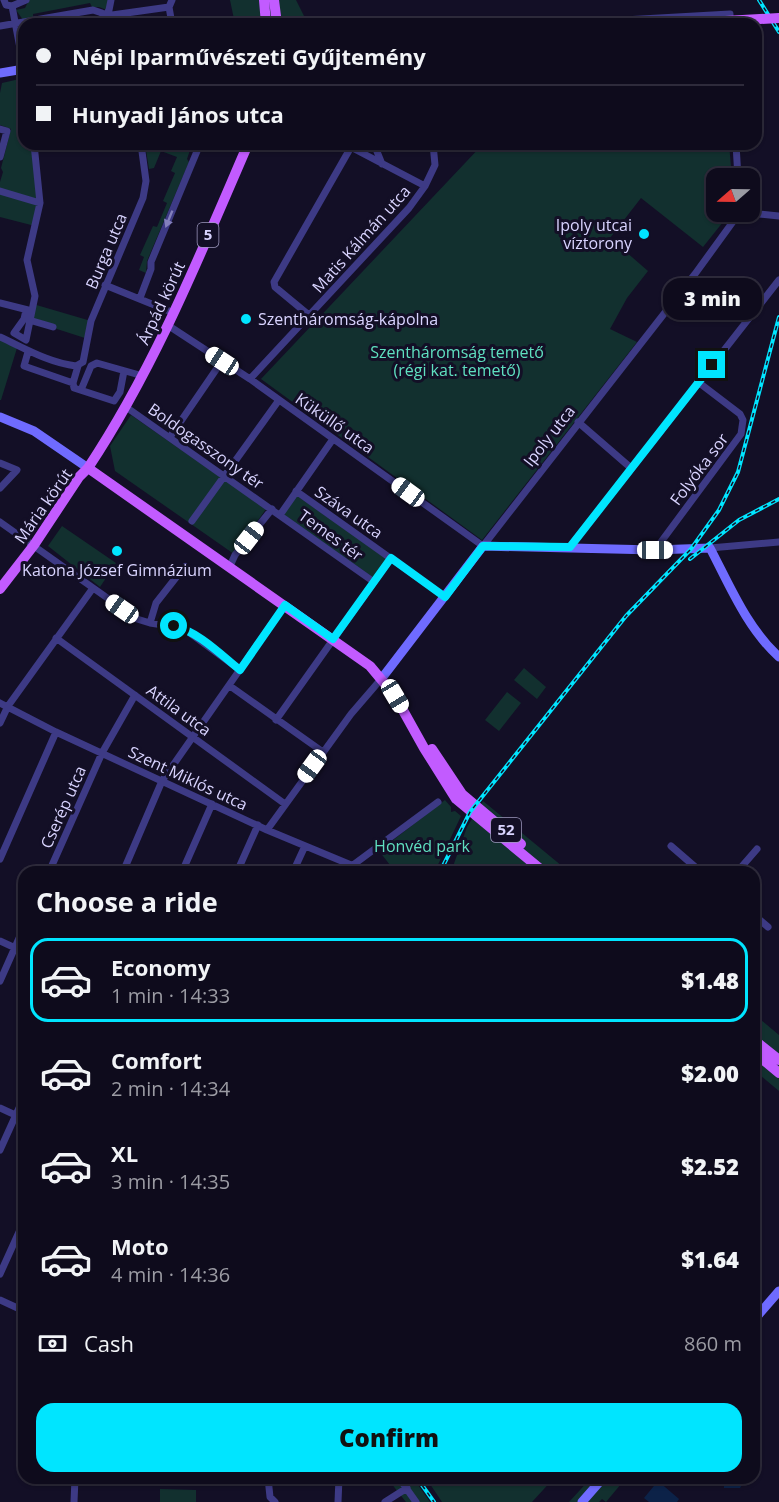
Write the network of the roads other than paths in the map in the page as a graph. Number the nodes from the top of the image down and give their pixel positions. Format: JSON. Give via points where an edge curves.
{"nodes":[{"id":1,"x":4,"y":0,"type":"edge"},
{"id":2,"x":26,"y":0,"type":"edge"},
{"id":3,"x":111,"y":0,"type":"edge"},
{"id":4,"x":181,"y":0,"type":"edge"},
{"id":5,"x":264,"y":0,"type":"edge"},
{"id":6,"x":274,"y":0,"type":"edge"},
{"id":7,"x":171,"y":3,"type":"edge"},
{"id":8,"x":12,"y":6,"type":"junction"},
{"id":9,"x":46,"y":18,"type":"edge"},
{"id":10,"x":104,"y":18,"type":"edge"},
{"id":11,"x":106,"y":18,"type":"edge"},
{"id":12,"x":113,"y":18,"type":"edge"},
{"id":13,"x":172,"y":18,"type":"edge"},
{"id":14,"x":266,"y":18,"type":"edge"},
{"id":15,"x":276,"y":18,"type":"edge"},
{"id":16,"x":659,"y":18,"type":"edge"},
{"id":17,"x":730,"y":18,"type":"edge"},
{"id":18,"x":779,"y":18,"type":"edge"},
{"id":19,"x":762,"y":19,"type":"edge"},
{"id":20,"x":16,"y":23,"type":"junction"},
{"id":21,"x":0,"y":26,"type":"edge"},
{"id":22,"x":18,"y":34,"type":"edge"},
{"id":23,"x":18,"y":70,"type":"edge"},
{"id":24,"x":0,"y":73,"type":"edge"},
{"id":25,"x":0,"y":129,"type":"edge"},
{"id":26,"x":35,"y":150,"type":"edge"},
{"id":27,"x":142,"y":150,"type":"edge"},
{"id":28,"x":197,"y":150,"type":"edge"},
{"id":29,"x":245,"y":150,"type":"edge"},
{"id":30,"x":346,"y":150,"type":"edge"},
{"id":31,"x":355,"y":150,"type":"edge"},
{"id":32,"x":376,"y":150,"type":"edge"},
{"id":33,"x":434,"y":150,"type":"edge"},
{"id":34,"x":736,"y":150,"type":"edge"},
{"id":35,"x":0,"y":158,"type":"edge"},
{"id":36,"x":382,"y":165,"type":"junction"},
{"id":37,"x":737,"y":168,"type":"edge"},
{"id":38,"x":425,"y":186,"type":"junction"},
{"id":39,"x":0,"y":191,"type":"edge"},
{"id":40,"x":40,"y":203,"type":"junction"},
{"id":41,"x":760,"y":214,"type":"edge"},
{"id":42,"x":779,"y":216,"type":"edge"},
{"id":43,"x":733,"y":222,"type":"edge"},
{"id":44,"x":779,"y":280,"type":"edge"},
{"id":45,"x":105,"y":285,"type":"junction"},
{"id":46,"x":140,"y":298,"type":"junction"},
{"id":47,"x":0,"y":303,"type":"edge"},
{"id":48,"x":29,"y":311,"type":"junction"},
{"id":49,"x":174,"y":313,"type":"junction"},
{"id":50,"x":310,"y":316,"type":"junction"},
{"id":51,"x":29,"y":320,"type":"junction"},
{"id":52,"x":169,"y":326,"type":"junction"},
{"id":53,"x":53,"y":327,"type":"dead end"},
{"id":54,"x":0,"y":336,"type":"edge"},
{"id":55,"x":28,"y":352,"type":"junction"},
{"id":56,"x":222,"y":361,"type":"junction"},
{"id":57,"x":75,"y":366,"type":"junction"},
{"id":58,"x":124,"y":371,"type":"junction"},
{"id":59,"x":143,"y":376,"type":"junction"},
{"id":60,"x":250,"y":380,"type":"junction"},
{"id":61,"x":698,"y":382,"type":"junction"},
{"id":62,"x":73,"y":383,"type":"junction"},
{"id":63,"x":81,"y":390,"type":"junction"},
{"id":64,"x":279,"y":400,"type":"junction"},
{"id":65,"x":126,"y":406,"type":"junction"},
{"id":66,"x":0,"y":417,"type":"edge"},
{"id":67,"x":578,"y":422,"type":"junction"},
{"id":68,"x":170,"y":436,"type":"junction"},
{"id":69,"x":333,"y":439,"type":"junction"},
{"id":70,"x":0,"y":463,"type":"edge"},
{"id":71,"x":88,"y":468,"type":"junction"},
{"id":72,"x":631,"y":468,"type":"junction"},
{"id":73,"x":226,"y":476,"type":"junction"},
{"id":74,"x":0,"y":488,"type":"edge"},
{"id":75,"x":296,"y":491,"type":"junction"},
{"id":76,"x":272,"y":509,"type":"junction"},
{"id":77,"x":280,"y":515,"type":"junction"},
{"id":78,"x":192,"y":521,"type":"dead end"},
{"id":79,"x":0,"y":522,"type":"edge"},
{"id":80,"x":779,"y":542,"type":"edge"},
{"id":81,"x":34,"y":545,"type":"junction"},
{"id":82,"x":483,"y":546,"type":"junction"},
{"id":83,"x":570,"y":547,"type":"junction"},
{"id":84,"x":710,"y":548,"type":"junction"},
{"id":85,"x":655,"y":550,"type":"junction"},
{"id":86,"x":391,"y":558,"type":"junction"},
{"id":87,"x":185,"y":566,"type":"dead end"},
{"id":88,"x":230,"y":566,"type":"junction"},
{"id":89,"x":374,"y":582,"type":"junction"},
{"id":90,"x":93,"y":588,"type":"junction"},
{"id":91,"x":0,"y":589,"type":"edge"},
{"id":92,"x":445,"y":597,"type":"junction"},
{"id":93,"x":285,"y":605,"type":"junction"},
{"id":94,"x":150,"y":623,"type":"junction"},
{"id":95,"x":56,"y":638,"type":"junction"},
{"id":96,"x":333,"y":639,"type":"junction"},
{"id":97,"x":779,"y":657,"type":"edge"},
{"id":98,"x":240,"y":670,"type":"junction"},
{"id":99,"x":381,"y":678,"type":"junction"},
{"id":100,"x":230,"y":686,"type":"junction"},
{"id":101,"x":135,"y":695,"type":"junction"},
{"id":102,"x":4,"y":704,"type":"edge"},
{"id":103,"x":276,"y":720,"type":"junction"},
{"id":104,"x":0,"y":723,"type":"edge"},
{"id":105,"x":56,"y":732,"type":"junction"},
{"id":106,"x":193,"y":737,"type":"junction"},
{"id":107,"x":322,"y":752,"type":"junction"},
{"id":108,"x":102,"y":753,"type":"junction"},
{"id":109,"x":162,"y":781,"type":"junction"},
{"id":110,"x":455,"y":791,"type":"junction"},
{"id":111,"x":438,"y":802,"type":"dead end"},
{"id":112,"x":212,"y":804,"type":"junction"},
{"id":113,"x":285,"y":804,"type":"junction"},
{"id":114,"x":258,"y":825,"type":"junction"},
{"id":115,"x":267,"y":830,"type":"junction"},
{"id":116,"x":305,"y":846,"type":"junction"},
{"id":117,"x":671,"y":846,"type":"dead end"},
{"id":118,"x":757,"y":849,"type":"dead end"},
{"id":119,"x":0,"y":860,"type":"edge"},
{"id":120,"x":52,"y":866,"type":"edge"},
{"id":121,"x":126,"y":866,"type":"edge"},
{"id":122,"x":185,"y":866,"type":"edge"},
{"id":123,"x":240,"y":866,"type":"edge"},
{"id":124,"x":296,"y":866,"type":"edge"},
{"id":125,"x":348,"y":866,"type":"edge"},
{"id":126,"x":355,"y":866,"type":"edge"},
{"id":127,"x":537,"y":866,"type":"edge"},
{"id":128,"x":546,"y":866,"type":"edge"},
{"id":129,"x":694,"y":866,"type":"edge"},
{"id":130,"x":741,"y":866,"type":"edge"},
{"id":131,"x":760,"y":920,"type":"edge"},
{"id":132,"x":768,"y":927,"type":"dead end"},
{"id":133,"x":0,"y":941,"type":"edge"},
{"id":134,"x":18,"y":941,"type":"edge"},
{"id":135,"x":15,"y":948,"type":"junction"},
{"id":136,"x":18,"y":949,"type":"edge"},
{"id":137,"x":0,"y":981,"type":"edge"},
{"id":138,"x":760,"y":1045,"type":"edge"},
{"id":139,"x":760,"y":1057,"type":"edge"},
{"id":140,"x":779,"y":1060,"type":"edge"},
{"id":141,"x":779,"y":1073,"type":"edge"},
{"id":142,"x":0,"y":1108,"type":"edge"},
{"id":143,"x":18,"y":1109,"type":"edge"},
{"id":144,"x":15,"y":1115,"type":"junction"},
{"id":145,"x":18,"y":1116,"type":"edge"},
{"id":146,"x":0,"y":1150,"type":"edge"},
{"id":147,"x":18,"y":1234,"type":"edge"},
{"id":148,"x":0,"y":1274,"type":"edge"},
{"id":149,"x":779,"y":1291,"type":"edge"},
{"id":150,"x":0,"y":1300,"type":"edge"},
{"id":151,"x":18,"y":1308,"type":"edge"},
{"id":152,"x":760,"y":1313,"type":"edge"},
{"id":153,"x":75,"y":1484,"type":"edge"},
{"id":154,"x":269,"y":1484,"type":"edge"},
{"id":155,"x":339,"y":1484,"type":"edge"},
{"id":156,"x":404,"y":1484,"type":"edge"},
{"id":157,"x":598,"y":1484,"type":"edge"},
{"id":158,"x":407,"y":1488,"type":"junction"},
{"id":159,"x":74,"y":1502,"type":"edge"},
{"id":160,"x":274,"y":1502,"type":"edge"},
{"id":161,"x":338,"y":1502,"type":"edge"},
{"id":162,"x":385,"y":1502,"type":"edge"},
{"id":163,"x":416,"y":1502,"type":"edge"},
{"id":164,"x":582,"y":1502,"type":"edge"}],
"edges":[{"from":1,"to":8,"type":"street"},
{"from":2,"to":8,"type":"street"},
{"from":3,"to":11,"type":"street"},
{"from":4,"to":7,"type":"street"},
{"from":5,"to":14,"type":"main road"},
{"from":6,"to":15,"type":"main road"},
{"from":7,"to":12,"type":"street"},
{"from":7,"to":13,"type":"street"},
{"from":8,"to":20,"type":"street"},
{"from":9,"to":10,"type":"street","via":[[93,10]]},
{"from":16,"to":17,"type":"street","via":[[730,14]]},
{"from":18,"to":19,"type":"main road","bridge":true},
{"from":20,"to":21,"type":"street"},
{"from":20,"to":22,"type":"street"},
{"from":23,"to":24,"type":"street"},
{"from":25,"to":35,"type":"street","via":[[7,131]]},
{"from":26,"to":40,"type":"street"},
{"from":27,"to":45,"type":"street","name":"Burga utca","via":[[146,181],[143,198]]},
{"from":28,"to":46,"type":"street","one_way":true},
{"from":29,"to":49,"type":"main road","name":"Árpád körút","number":"5"},
{"from":30,"to":50,"type":"street","name":"Matis Kálmán utca","via":[[274,282]]},
{"from":31,"to":36,"type":"street"},
{"from":32,"to":36,"type":"street"},
{"from":33,"to":38,"type":"street","name":"Matis Kálmán utca","via":[[435,165]]},
{"from":34,"to":37,"type":"street"},
{"from":36,"to":38,"type":"street"},
{"from":38,"to":50,"type":"street","name":"Matis Kálmán utca"},
{"from":39,"to":40,"type":"street"},
{"from":40,"to":48,"type":"street","via":[[27,260],[35,296]]},
{"from":41,"to":42,"type":"street"},
{"from":43,"to":67,"type":"street","name":"Ipoly utca"},
{"from":44,"to":61,"type":"street"},
{"from":45,"to":46,"type":"street"},
{"from":45,"to":57,"type":"street","name":"Burga utca","via":[[84,360]]},
{"from":46,"to":49,"type":"street"},
{"from":47,"to":48,"type":"street"},
{"from":48,"to":51,"type":"street"},
{"from":48,"to":51,"type":"street","via":[[14,333],[26,340]]},
{"from":49,"to":52,"type":"main road","name":"Árpád körút","number":"5"},
{"from":50,"to":60,"type":"street","name":"Matis Kálmán utca"},
{"from":51,"to":53,"type":"street"},
{"from":52,"to":56,"type":"street","name":"Küküllő utca"},
{"from":52,"to":59,"type":"main road","name":"Árpád körút","number":"5"},
{"from":54,"to":55,"type":"street"},
{"from":55,"to":57,"type":"street"},
{"from":55,"to":62,"type":"street","via":[[24,366]]},
{"from":56,"to":60,"type":"street","name":"Küküllő utca"},
{"from":56,"to":68,"type":"street"},
{"from":57,"to":62,"type":"street","name":"Burga utca"},
{"from":58,"to":59,"type":"street"},
{"from":58,"to":63,"type":"street","via":[[98,363],[91,366]]},
{"from":58,"to":63,"type":"street","via":[[114,401]]},
{"from":59,"to":65,"type":"main road","name":"Árpád körút","number":"5"},
{"from":60,"to":64,"type":"street","name":"Küküllő utca"},
{"from":61,"to":72,"type":"street"},
{"from":61,"to":85,"type":"street","name":"Folyóka sor","via":[[740,414],[744,420],[741,434]]},
{"from":62,"to":63,"type":"street","via":[[74,388]]},
{"from":64,"to":69,"type":"street","name":"Küküllő utca"},
{"from":64,"to":73,"type":"street"},
{"from":65,"to":68,"type":"street","name":"Boldogasszony tér"},
{"from":65,"to":71,"type":"main road","name":"Árpád körút","number":"5"},
{"from":66,"to":71,"type":"street","via":[[34,431]]},
{"from":67,"to":72,"type":"street"},
{"from":67,"to":82,"type":"street","name":"Ipoly utca"},
{"from":68,"to":73,"type":"street","name":"Boldogasszony tér"},
{"from":69,"to":75,"type":"street"},
{"from":69,"to":82,"type":"street","name":"Küküllő utca"},
{"from":70,"to":74,"type":"street","via":[[17,470]]},
{"from":71,"to":81,"type":"main road","name":"Mária körút","number":"5"},
{"from":71,"to":88,"type":"main road","number":"52"},
{"from":72,"to":83,"type":"street"},
{"from":73,"to":76,"type":"street","name":"Boldogasszony tér"},
{"from":73,"to":78,"type":"street"},
{"from":75,"to":77,"type":"street"},
{"from":75,"to":86,"type":"street","name":"Száva utca"},
{"from":76,"to":77,"type":"street","name":"Temes tér"},
{"from":76,"to":88,"type":"street","name":"Boldogasszony tér"},
{"from":77,"to":89,"type":"street","name":"Temes tér"},
{"from":79,"to":81,"type":"street"},
{"from":80,"to":84,"type":"street"},
{"from":81,"to":90,"type":"street"},
{"from":81,"to":91,"type":"main road","name":"Mária körút","number":"5"},
{"from":82,"to":83,"type":"street"},
{"from":82,"to":92,"type":"street","name":"Ipoly utca"},
{"from":83,"to":85,"type":"street"},
{"from":84,"to":85,"type":"street"},
{"from":84,"to":97,"type":"street","via":[[747,619]]},
{"from":86,"to":89,"type":"street"},
{"from":86,"to":92,"type":"street","name":"Száva utca"},
{"from":87,"to":94,"type":"street","via":[[156,603]]},
{"from":88,"to":93,"type":"main road","number":"52"},
{"from":89,"to":96,"type":"street"},
{"from":90,"to":94,"type":"street","via":[[137,619]]},
{"from":90,"to":95,"type":"street"},
{"from":92,"to":99,"type":"street","name":"Ipoly utca"},
{"from":93,"to":96,"type":"main road","number":"52"},
{"from":93,"to":98,"type":"street"},
{"from":94,"to":98,"type":"street","via":[[183,628]]},
{"from":95,"to":101,"type":"street","name":"Attila utca"},
{"from":95,"to":102,"type":"street"},
{"from":96,"to":99,"type":"main road","number":"52"},
{"from":96,"to":103,"type":"street"},
{"from":98,"to":100,"type":"street"},
{"from":99,"to":107,"type":"street"},
{"from":99,"to":110,"type":"main road","number":"52","via":[[423,748]]},
{"from":100,"to":103,"type":"street"},
{"from":100,"to":106,"type":"street"},
{"from":101,"to":106,"type":"street","name":"Attila utca"},
{"from":101,"to":108,"type":"street","name":"Cserép utca"},
{"from":102,"to":104,"type":"street"},
{"from":102,"to":105,"type":"street","name":"Szent Miklós utca"},
{"from":103,"to":107,"type":"street"},
{"from":105,"to":108,"type":"street","name":"Szent Miklós utca"},
{"from":105,"to":119,"type":"street"},
{"from":106,"to":109,"type":"street"},
{"from":106,"to":113,"type":"street","name":"Attila utca"},
{"from":107,"to":113,"type":"street"},
{"from":108,"to":109,"type":"street","name":"Szent Miklós utca"},
{"from":108,"to":120,"type":"street","name":"Cserép utca"},
{"from":109,"to":112,"type":"street","name":"Szent Miklós utca"},
{"from":109,"to":121,"type":"street"},
{"from":110,"to":127,"type":"main road","number":"52","via":[[470,812]]},
{"from":110,"to":128,"type":"main road","number":"52"},
{"from":111,"to":126,"type":"street"},
{"from":112,"to":114,"type":"street","name":"Szent Miklós utca"},
{"from":112,"to":122,"type":"street"},
{"from":113,"to":115,"type":"street"},
{"from":114,"to":115,"type":"street","name":"Szent Miklós utca"},
{"from":114,"to":123,"type":"street"},
{"from":115,"to":116,"type":"street","name":"Szent Miklós utca"},
{"from":116,"to":124,"type":"street"},
{"from":116,"to":125,"type":"street","name":"Szent Miklós utca"},
{"from":117,"to":129,"type":"street"},
{"from":118,"to":130,"type":"street"},
{"from":131,"to":132,"type":"street"},
{"from":133,"to":135,"type":"street"},
{"from":134,"to":135,"type":"street"},
{"from":135,"to":136,"type":"street"},
{"from":135,"to":137,"type":"street"},
{"from":138,"to":140,"type":"main road"},
{"from":139,"to":141,"type":"main road"},
{"from":142,"to":144,"type":"street"},
{"from":143,"to":144,"type":"street"},
{"from":144,"to":145,"type":"street"},
{"from":144,"to":146,"type":"street"},
{"from":147,"to":148,"type":"street"},
{"from":149,"to":152,"type":"street"},
{"from":150,"to":151,"type":"street"},
{"from":153,"to":159,"type":"street"},
{"from":154,"to":160,"type":"street"},
{"from":155,"to":161,"type":"street"},
{"from":156,"to":158,"type":"street"},
{"from":157,"to":164,"type":"street"},
{"from":158,"to":162,"type":"street"},
{"from":158,"to":163,"type":"street"}]}
